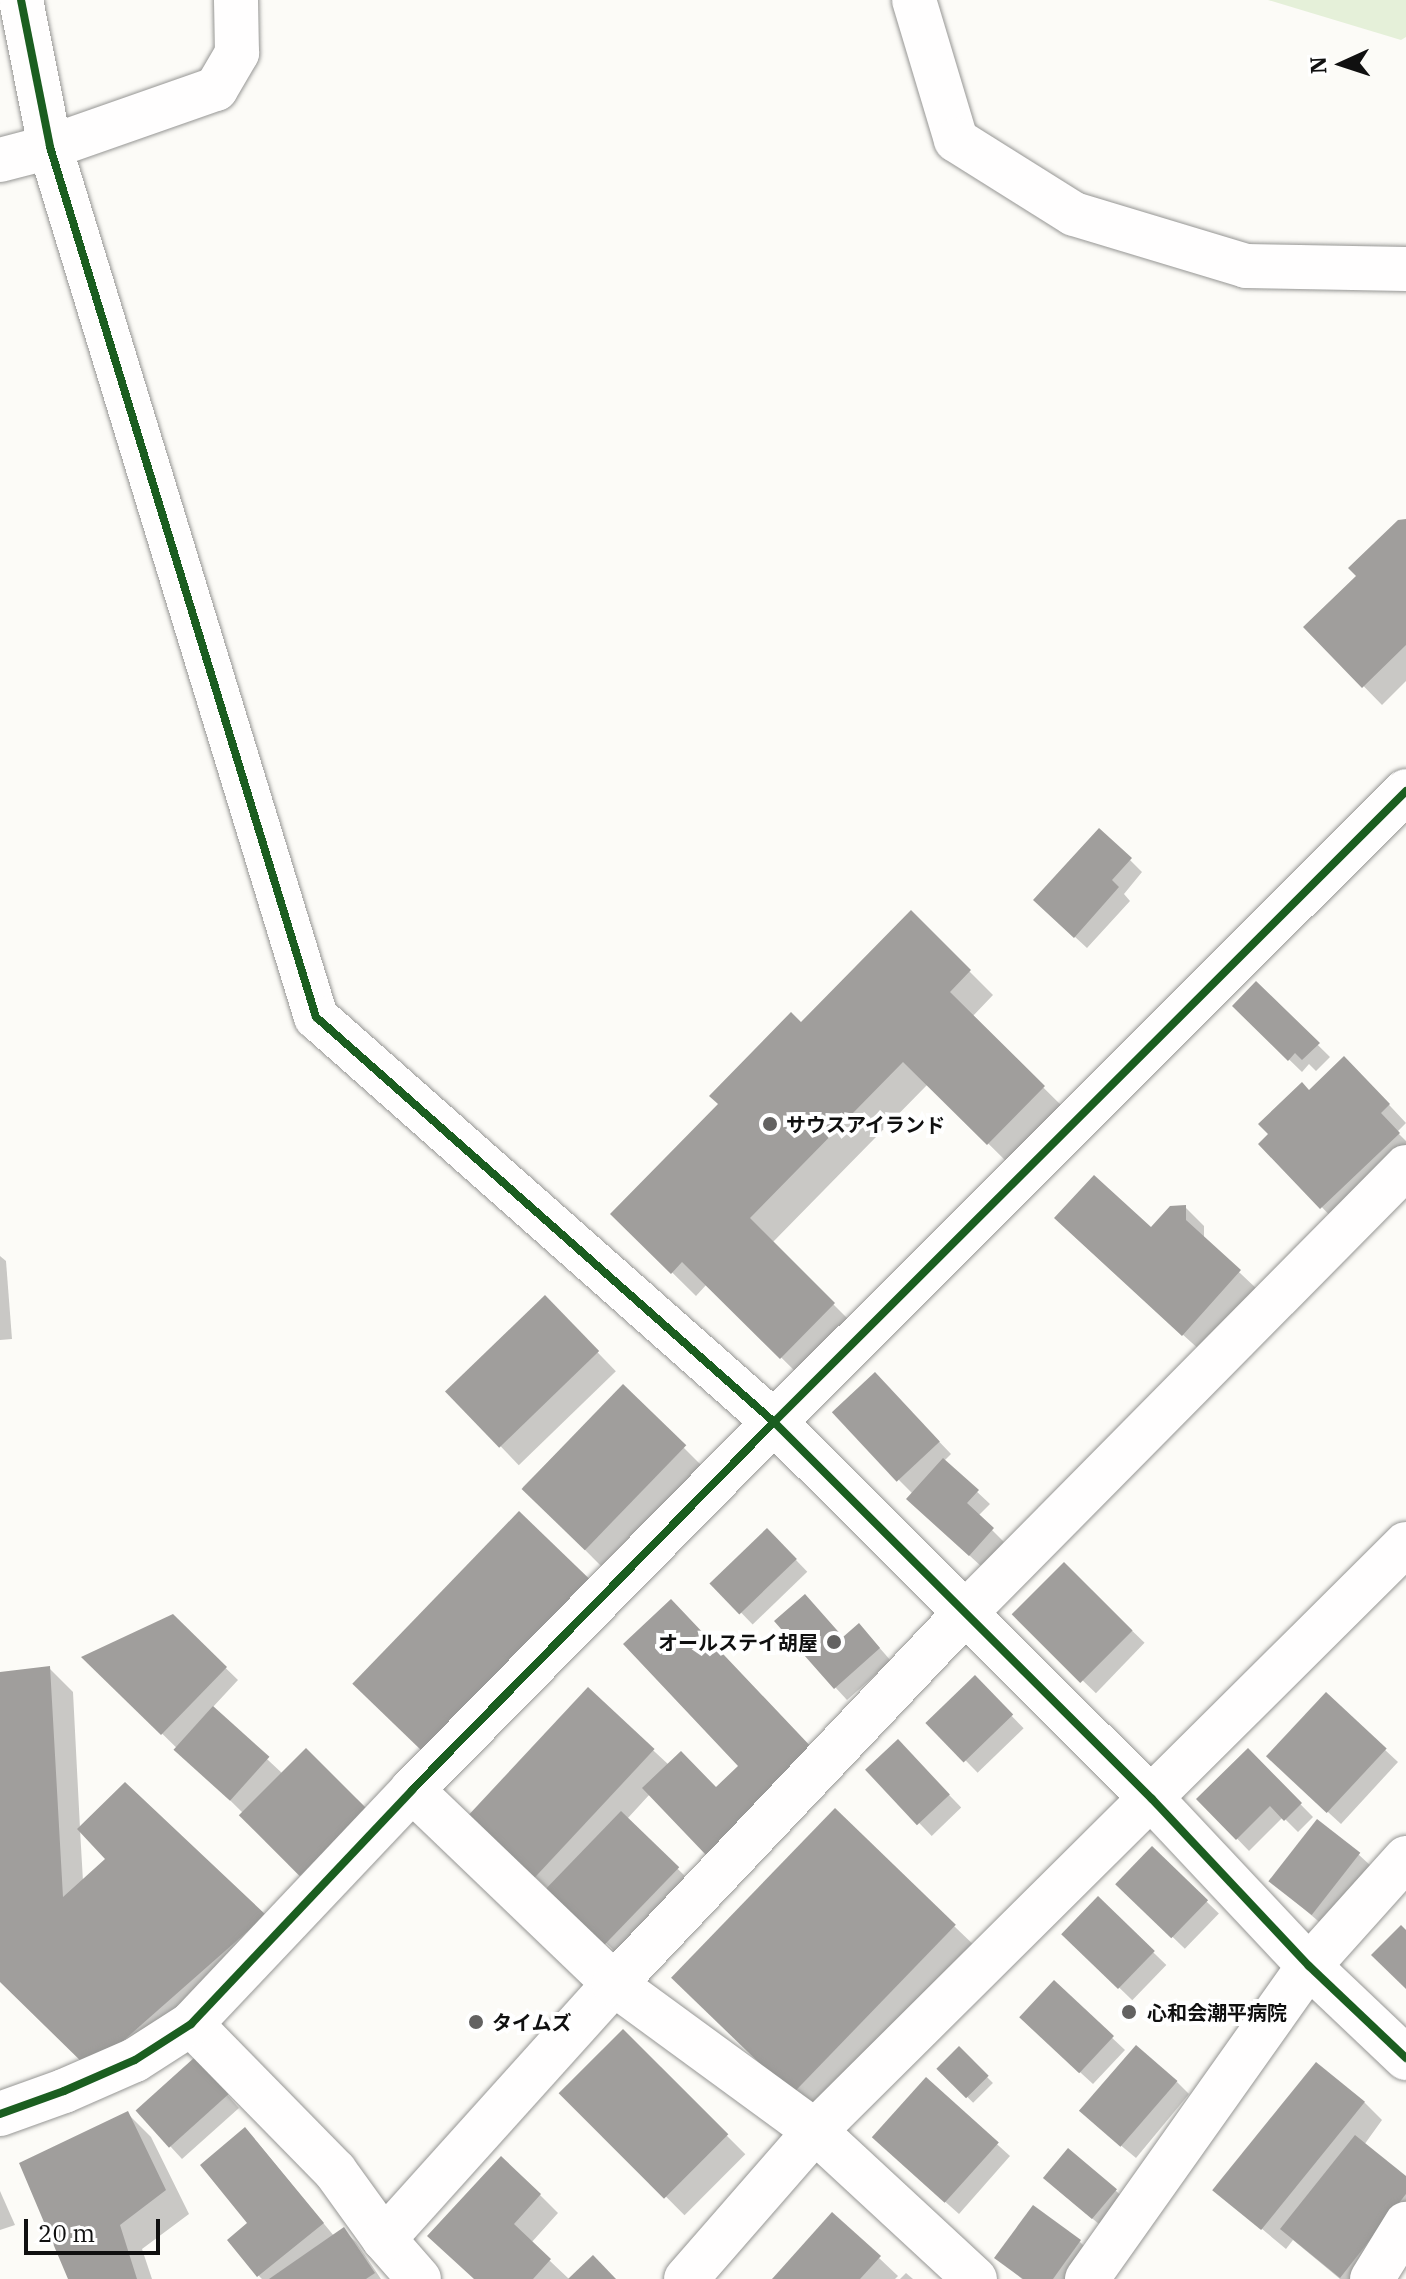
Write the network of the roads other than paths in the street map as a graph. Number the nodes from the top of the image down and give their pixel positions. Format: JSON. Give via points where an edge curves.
{"nodes":[{"id":1,"x":21,"y":0,"type":"edge"},
{"id":2,"x":236,"y":0,"type":"edge"},
{"id":3,"x":914,"y":0,"type":"edge"},
{"id":4,"x":50,"y":147,"type":"junction"},
{"id":5,"x":0,"y":160,"type":"edge"},
{"id":6,"x":1406,"y":269,"type":"edge"},
{"id":7,"x":1406,"y":791,"type":"edge"},
{"id":8,"x":1406,"y":1167,"type":"edge"},
{"id":9,"x":774,"y":1422,"type":"junction"},
{"id":10,"x":1406,"y":1544,"type":"edge"},
{"id":11,"x":966,"y":1612,"type":"junction"},
{"id":12,"x":412,"y":1790,"type":"junction"},
{"id":13,"x":1152,"y":1799,"type":"junction"},
{"id":14,"x":1406,"y":1858,"type":"edge"},
{"id":15,"x":1309,"y":1966,"type":"junction"},
{"id":16,"x":614,"y":1984,"type":"junction"},
{"id":17,"x":191,"y":2024,"type":"junction"},
{"id":18,"x":1406,"y":2058,"type":"edge"},
{"id":19,"x":0,"y":2114,"type":"edge"},
{"id":20,"x":815,"y":2131,"type":"junction"},
{"id":21,"x":1406,"y":2224,"type":"edge"},
{"id":22,"x":384,"y":2239,"type":"junction"},
{"id":23,"x":419,"y":2279,"type":"edge"},
{"id":24,"x":686,"y":2279,"type":"edge"},
{"id":25,"x":975,"y":2279,"type":"edge"},
{"id":26,"x":1087,"y":2279,"type":"edge"},
{"id":27,"x":1372,"y":2279,"type":"edge"}],
"edges":[{"from":1,"to":4,"type":"street"},
{"from":2,"to":4,"type":"street","via":[[237,53],[216,89]]},
{"from":3,"to":6,"type":"street","via":[[956,140],[1074,214],[1246,266]]},
{"from":4,"to":5,"type":"street"},
{"from":4,"to":9,"type":"street","via":[[316,1017]]},
{"from":7,"to":9,"type":"street"},
{"from":8,"to":11,"type":"street"},
{"from":9,"to":11,"type":"street"},
{"from":9,"to":12,"type":"street"},
{"from":10,"to":13,"type":"street"},
{"from":11,"to":13,"type":"street"},
{"from":11,"to":16,"type":"street"},
{"from":12,"to":16,"type":"street"},
{"from":12,"to":17,"type":"street"},
{"from":13,"to":15,"type":"street"},
{"from":13,"to":20,"type":"street"},
{"from":14,"to":15,"type":"street"},
{"from":15,"to":18,"type":"street"},
{"from":15,"to":26,"type":"street"},
{"from":16,"to":20,"type":"street"},
{"from":16,"to":22,"type":"street"},
{"from":17,"to":19,"type":"street","via":[[135,2060]]},
{"from":17,"to":22,"type":"street","via":[[335,2171]]},
{"from":20,"to":24,"type":"street"},
{"from":20,"to":25,"type":"street"},
{"from":21,"to":27,"type":"street"},
{"from":22,"to":23,"type":"street"}]}
